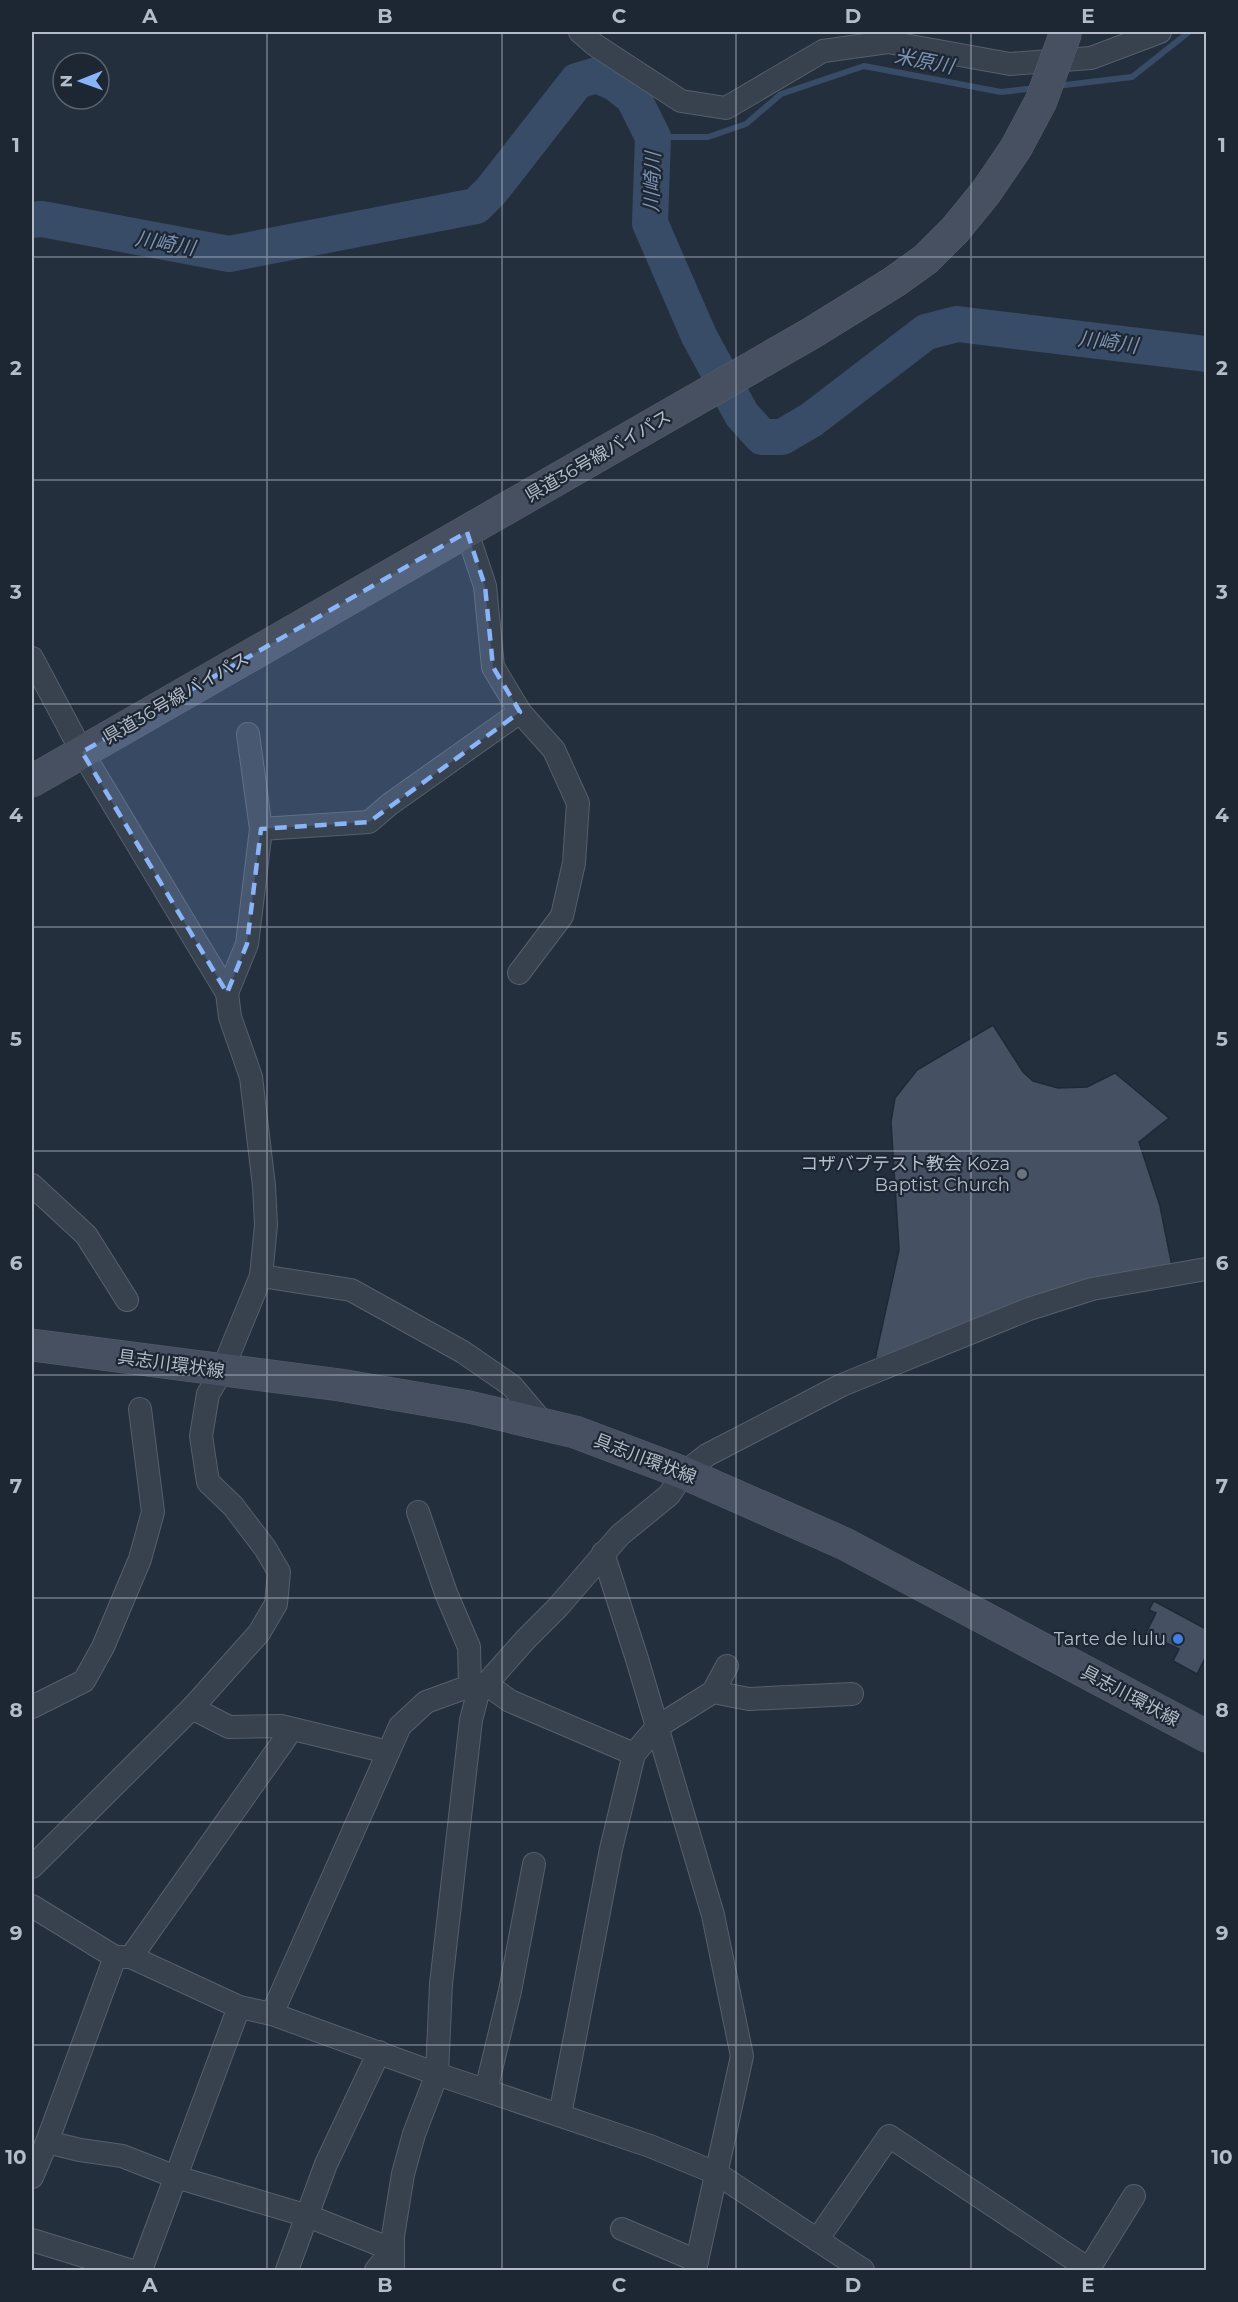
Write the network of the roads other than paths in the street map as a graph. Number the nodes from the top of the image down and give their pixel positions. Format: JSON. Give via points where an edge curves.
{"nodes":[{"id":1,"x":580,"y":32,"type":"edge"},
{"id":2,"x":1066,"y":32,"type":"edge"},
{"id":3,"x":1160,"y":32,"type":"edge"},
{"id":4,"x":467,"y":532,"type":"junction"},
{"id":5,"x":32,"y":658,"type":"edge"},
{"id":6,"x":520,"y":712,"type":"junction"},
{"id":7,"x":248,"y":734,"type":"dead end"},
{"id":8,"x":82,"y":752,"type":"junction"},
{"id":9,"x":32,"y":782,"type":"edge"},
{"id":10,"x":261,"y":829,"type":"junction"},
{"id":11,"x":519,"y":974,"type":"dead end"},
{"id":12,"x":226,"y":993,"type":"junction"},
{"id":13,"x":32,"y":1185,"type":"edge"},
{"id":14,"x":1206,"y":1269,"type":"edge"},
{"id":15,"x":261,"y":1276,"type":"junction"},
{"id":16,"x":127,"y":1300,"type":"dead end"},
{"id":17,"x":32,"y":1345,"type":"edge"},
{"id":18,"x":222,"y":1371,"type":"junction"},
{"id":19,"x":140,"y":1409,"type":"dead end"},
{"id":20,"x":544,"y":1424,"type":"junction"},
{"id":21,"x":684,"y":1473,"type":"junction"},
{"id":22,"x":418,"y":1512,"type":"dead end"},
{"id":23,"x":603,"y":1553,"type":"junction"},
{"id":24,"x":727,"y":1666,"type":"dead end"},
{"id":25,"x":478,"y":1685,"type":"junction"},
{"id":26,"x":712,"y":1692,"type":"junction"},
{"id":27,"x":852,"y":1694,"type":"dead end"},
{"id":28,"x":32,"y":1707,"type":"edge"},
{"id":29,"x":192,"y":1708,"type":"junction"},
{"id":30,"x":657,"y":1727,"type":"junction"},
{"id":31,"x":292,"y":1729,"type":"junction"},
{"id":32,"x":1206,"y":1736,"type":"edge"},
{"id":33,"x":388,"y":1752,"type":"junction"},
{"id":34,"x":634,"y":1754,"type":"junction"},
{"id":35,"x":534,"y":1864,"type":"dead end"},
{"id":36,"x":32,"y":1867,"type":"edge"},
{"id":37,"x":32,"y":1906,"type":"edge"},
{"id":38,"x":123,"y":1957,"type":"junction"},
{"id":39,"x":239,"y":2007,"type":"junction"},
{"id":40,"x":272,"y":2014,"type":"junction"},
{"id":41,"x":379,"y":2052,"type":"junction"},
{"id":42,"x":437,"y":2073,"type":"junction"},
{"id":43,"x":486,"y":2090,"type":"junction"},
{"id":44,"x":560,"y":2115,"type":"junction"},
{"id":45,"x":47,"y":2142,"type":"junction"},
{"id":46,"x":716,"y":2173,"type":"junction"},
{"id":47,"x":32,"y":2177,"type":"edge"},
{"id":48,"x":176,"y":2177,"type":"junction"},
{"id":49,"x":1134,"y":2196,"type":"dead end"},
{"id":50,"x":308,"y":2216,"type":"junction"},
{"id":51,"x":622,"y":2229,"type":"dead end"},
{"id":52,"x":32,"y":2240,"type":"edge"},
{"id":53,"x":818,"y":2240,"type":"junction"},
{"id":54,"x":393,"y":2260,"type":"edge"},
{"id":55,"x":696,"y":2266,"type":"edge"},
{"id":56,"x":1089,"y":2270,"type":"edge"},
{"id":57,"x":129,"y":2271,"type":"edge"},
{"id":58,"x":141,"y":2271,"type":"edge"},
{"id":59,"x":287,"y":2271,"type":"edge"},
{"id":60,"x":376,"y":2271,"type":"edge"},
{"id":61,"x":863,"y":2271,"type":"edge"}],
"edges":[{"from":1,"to":3,"type":"street","via":[[681,101],[726,108],[823,51],[888,42],[1010,64],[1091,58]]},
{"from":2,"to":4,"type":"main road","name":"県道36号線バイパス","bridge":true,"via":[[1041,101],[1016,148],[986,192],[926,259],[810,334]]},
{"from":4,"to":6,"type":"street","via":[[486,586],[493,667]]},
{"from":4,"to":8,"type":"main road","name":"県道36号線バイパス"},
{"from":5,"to":8,"type":"street"},
{"from":6,"to":10,"type":"street","via":[[369,822]]},
{"from":6,"to":11,"type":"street","via":[[554,750],[578,803],[574,863],[562,916]]},
{"from":7,"to":10,"type":"street"},
{"from":8,"to":9,"type":"main road","name":"県道36号線バイパス"},
{"from":8,"to":12,"type":"street"},
{"from":10,"to":12,"type":"street","via":[[247,944]]},
{"from":12,"to":15,"type":"street","via":[[230,1017],[251,1077],[266,1215]]},
{"from":13,"to":16,"type":"street","via":[[86,1235]]},
{"from":14,"to":21,"type":"street","via":[[1092,1289],[1029,1309],[842,1386],[707,1455]]},
{"from":15,"to":18,"type":"street"},
{"from":15,"to":20,"type":"street","via":[[351,1290],[463,1352],[512,1386]]},
{"from":17,"to":18,"type":"main road","name":"具志川環状線"},
{"from":18,"to":20,"type":"main road","name":"具志川環状線","via":[[340,1384]]},
{"from":18,"to":29,"type":"street","via":[[208,1394],[201,1436],[208,1482],[233,1506],[279,1572],[276,1604],[259,1633]]},
{"from":19,"to":28,"type":"street","via":[[153,1512],[140,1559],[103,1647],[84,1681]]},
{"from":20,"to":21,"type":"main road","name":"具志川環状線"},
{"from":21,"to":23,"type":"street","via":[[669,1494]]},
{"from":21,"to":32,"type":"main road","name":"具志川環状線","via":[[845,1544]]},
{"from":22,"to":25,"type":"street","via":[[469,1647]]},
{"from":23,"to":25,"type":"street","via":[[558,1607]]},
{"from":23,"to":30,"type":"street"},
{"from":24,"to":26,"type":"street"},
{"from":25,"to":33,"type":"street","via":[[426,1702],[400,1726]]},
{"from":25,"to":34,"type":"street"},
{"from":25,"to":42,"type":"street","via":[[441,1984]]},
{"from":26,"to":27,"type":"street","via":[[749,1699]]},
{"from":26,"to":30,"type":"street"},
{"from":29,"to":31,"type":"street","via":[[229,1727]]},
{"from":29,"to":36,"type":"street"},
{"from":30,"to":34,"type":"street"},
{"from":30,"to":46,"type":"street","via":[[713,1915],[742,2056]]},
{"from":31,"to":33,"type":"street"},
{"from":31,"to":38,"type":"street"},
{"from":33,"to":40,"type":"street"},
{"from":34,"to":44,"type":"street","via":[[611,1849]]},
{"from":35,"to":43,"type":"street"},
{"from":37,"to":38,"type":"street"},
{"from":38,"to":39,"type":"street"},
{"from":38,"to":45,"type":"street"},
{"from":39,"to":40,"type":"street"},
{"from":39,"to":48,"type":"street"},
{"from":40,"to":41,"type":"street"},
{"from":41,"to":42,"type":"street"},
{"from":41,"to":50,"type":"street","via":[[326,2164]]},
{"from":42,"to":43,"type":"street"},
{"from":42,"to":54,"type":"street","via":[[403,2174],[396,2205]]},
{"from":43,"to":44,"type":"street"},
{"from":44,"to":46,"type":"street"},
{"from":45,"to":47,"type":"street"},
{"from":45,"to":48,"type":"street","via":[[122,2156]]},
{"from":46,"to":53,"type":"street"},
{"from":46,"to":55,"type":"street"},
{"from":48,"to":50,"type":"street"},
{"from":48,"to":58,"type":"street"},
{"from":49,"to":56,"type":"street"},
{"from":50,"to":54,"type":"street"},
{"from":50,"to":59,"type":"street"},
{"from":51,"to":55,"type":"street"},
{"from":52,"to":57,"type":"street"},
{"from":53,"to":56,"type":"street","via":[[889,2136]]},
{"from":53,"to":61,"type":"street"},
{"from":54,"to":60,"type":"street"}]}
